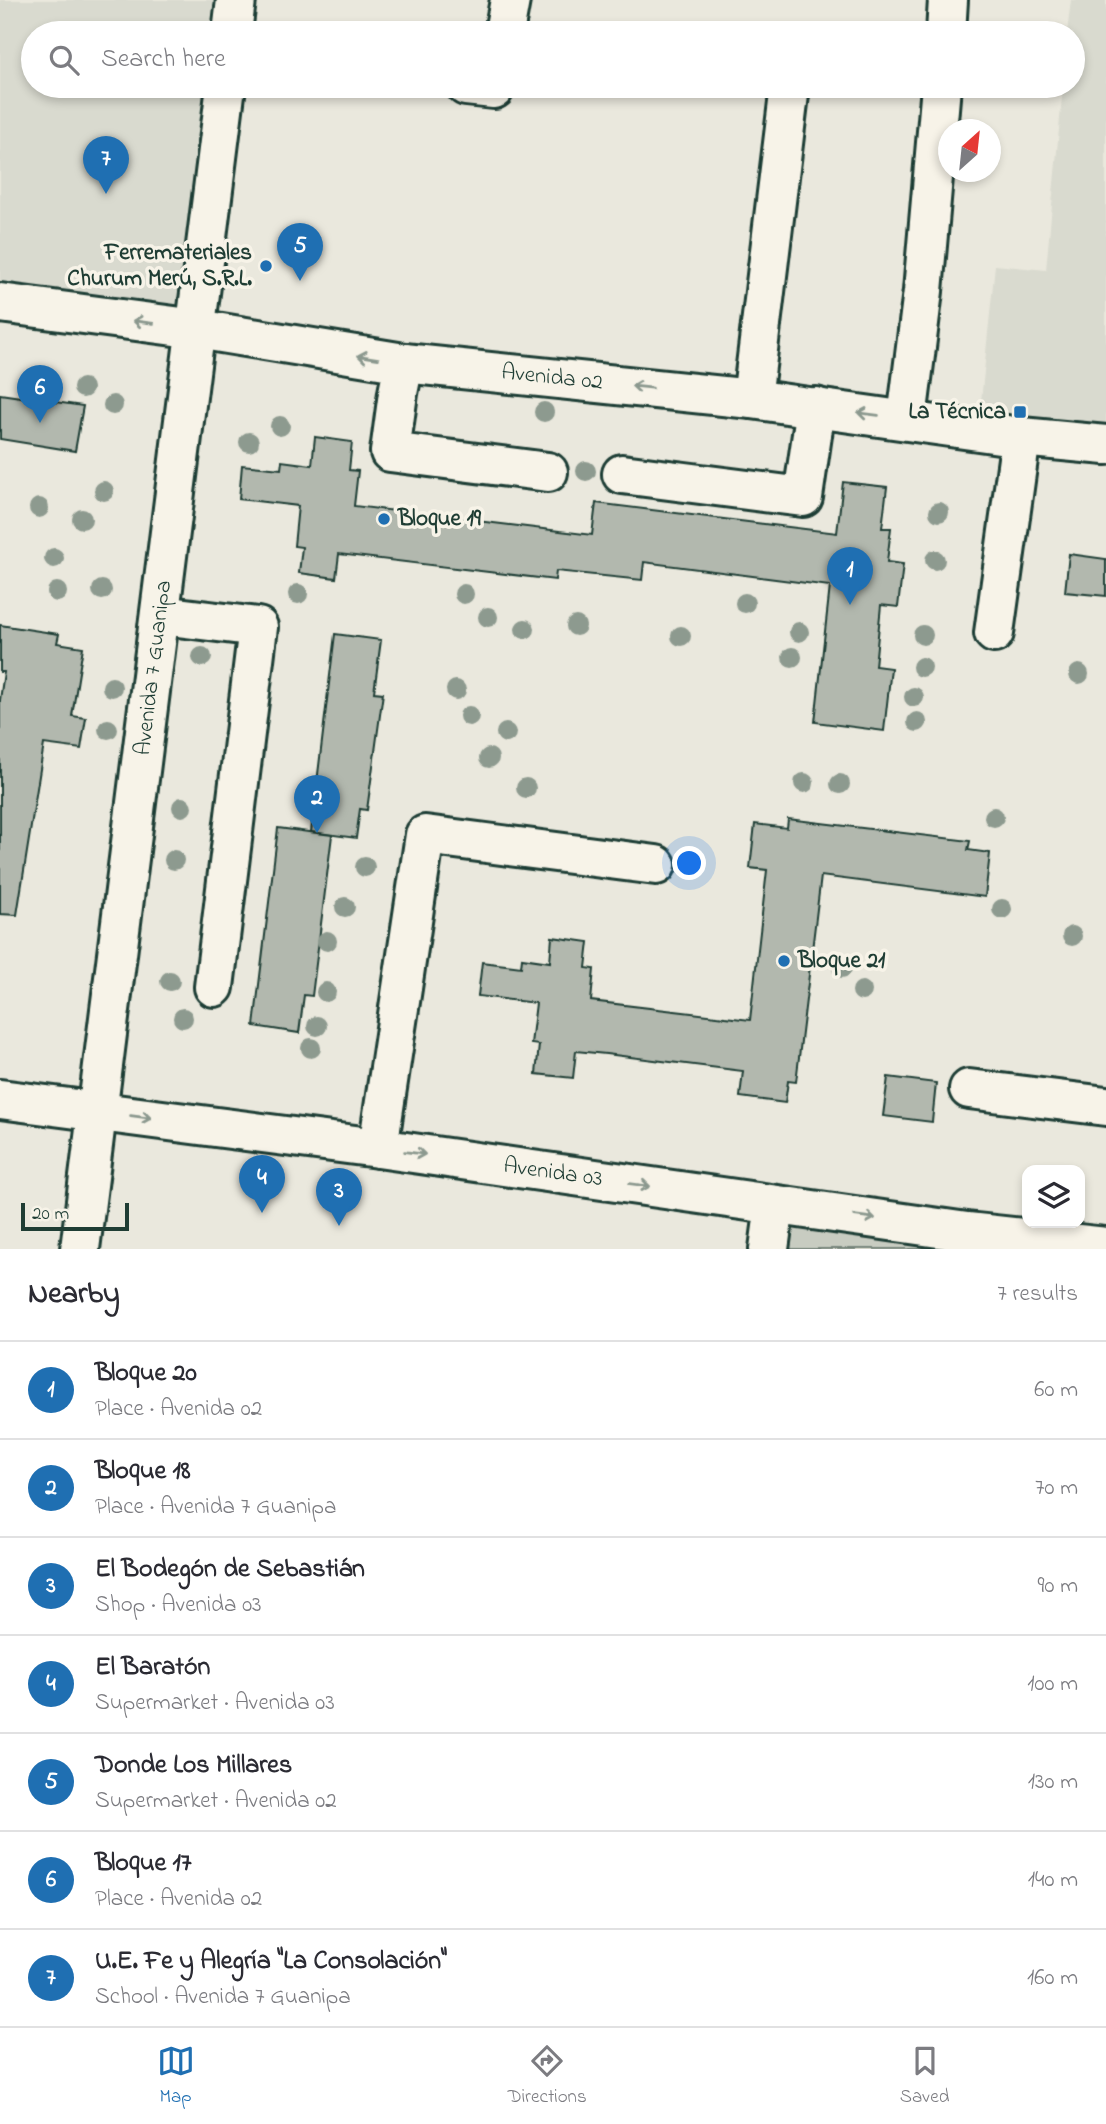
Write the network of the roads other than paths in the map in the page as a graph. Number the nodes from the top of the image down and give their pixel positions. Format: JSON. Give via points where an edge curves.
{"nodes":[{"id":1,"x":236,"y":0,"type":"edge"},
{"id":2,"x":510,"y":0,"type":"edge"},
{"id":3,"x":948,"y":0,"type":"edge"},
{"id":4,"x":233,"y":21,"type":"edge"},
{"id":5,"x":506,"y":21,"type":"edge"},
{"id":6,"x":947,"y":21,"type":"edge"},
{"id":7,"x":225,"y":98,"type":"edge"},
{"id":8,"x":789,"y":98,"type":"edge"},
{"id":9,"x":940,"y":98,"type":"edge"},
{"id":10,"x":0,"y":303,"type":"edge"},
{"id":11,"x":197,"y":329,"type":"junction"},
{"id":12,"x":404,"y":363,"type":"junction"},
{"id":13,"x":752,"y":399,"type":"junction"},
{"id":14,"x":816,"y":407,"type":"junction"},
{"id":15,"x":907,"y":419,"type":"junction"},
{"id":16,"x":1021,"y":437,"type":"junction"},
{"id":17,"x":1106,"y":445,"type":"edge"},
{"id":18,"x":548,"y":472,"type":"dead end"},
{"id":19,"x":622,"y":474,"type":"dead end"},
{"id":20,"x":161,"y":615,"type":"junction"},
{"id":21,"x":994,"y":633,"type":"dead end"},
{"id":22,"x":656,"y":865,"type":"dead end"},
{"id":23,"x":214,"y":987,"type":"dead end"},
{"id":24,"x":969,"y":1089,"type":"dead end"},
{"id":25,"x":0,"y":1099,"type":"edge"},
{"id":26,"x":1106,"y":1106,"type":"edge"},
{"id":27,"x":98,"y":1111,"type":"junction"},
{"id":28,"x":378,"y":1148,"type":"junction"},
{"id":29,"x":775,"y":1205,"type":"junction"},
{"id":30,"x":1106,"y":1247,"type":"edge"},
{"id":31,"x":80,"y":1249,"type":"edge"},
{"id":32,"x":769,"y":1249,"type":"edge"}],
"edges":[{"from":1,"to":4,"type":"street"},
{"from":2,"to":5,"type":"street"},
{"from":3,"to":6,"type":"street"},
{"from":7,"to":11,"type":"street","name":"Avenida 7 Guanipa"},
{"from":8,"to":13,"type":"street"},
{"from":9,"to":15,"type":"street"},
{"from":11,"to":10,"type":"street","name":"Avenida 02","one_way":true},
{"from":12,"to":11,"type":"street","name":"Avenida 02","one_way":true},
{"from":11,"to":20,"type":"street","name":"Avenida 7 Guanipa"},
{"from":13,"to":12,"type":"street","name":"Avenida 02","one_way":true},
{"from":12,"to":18,"type":"street","via":[[390,452]]},
{"from":13,"to":14,"type":"street","name":"Avenida 02"},
{"from":15,"to":14,"type":"street","name":"Avenida 02","one_way":true},
{"from":14,"to":19,"type":"street","via":[[803,497]]},
{"from":15,"to":16,"type":"street","name":"Avenida 02"},
{"from":16,"to":17,"type":"street","name":"Avenida 02"},
{"from":16,"to":21,"type":"street"},
{"from":20,"to":23,"type":"street","via":[[258,627]]},
{"from":20,"to":27,"type":"street","name":"Avenida 7 Guanipa"},
{"from":22,"to":28,"type":"street","via":[[425,835]]},
{"from":24,"to":26,"type":"street"},
{"from":25,"to":27,"type":"street","name":"Avenida 03"},
{"from":27,"to":28,"type":"street","name":"Avenida 03","one_way":true},
{"from":27,"to":31,"type":"street","name":"Avenida 7 Guanipa"},
{"from":28,"to":29,"type":"street","name":"Avenida 03","one_way":true},
{"from":29,"to":30,"type":"street","name":"Avenida 03","one_way":true},
{"from":29,"to":32,"type":"street"}]}
